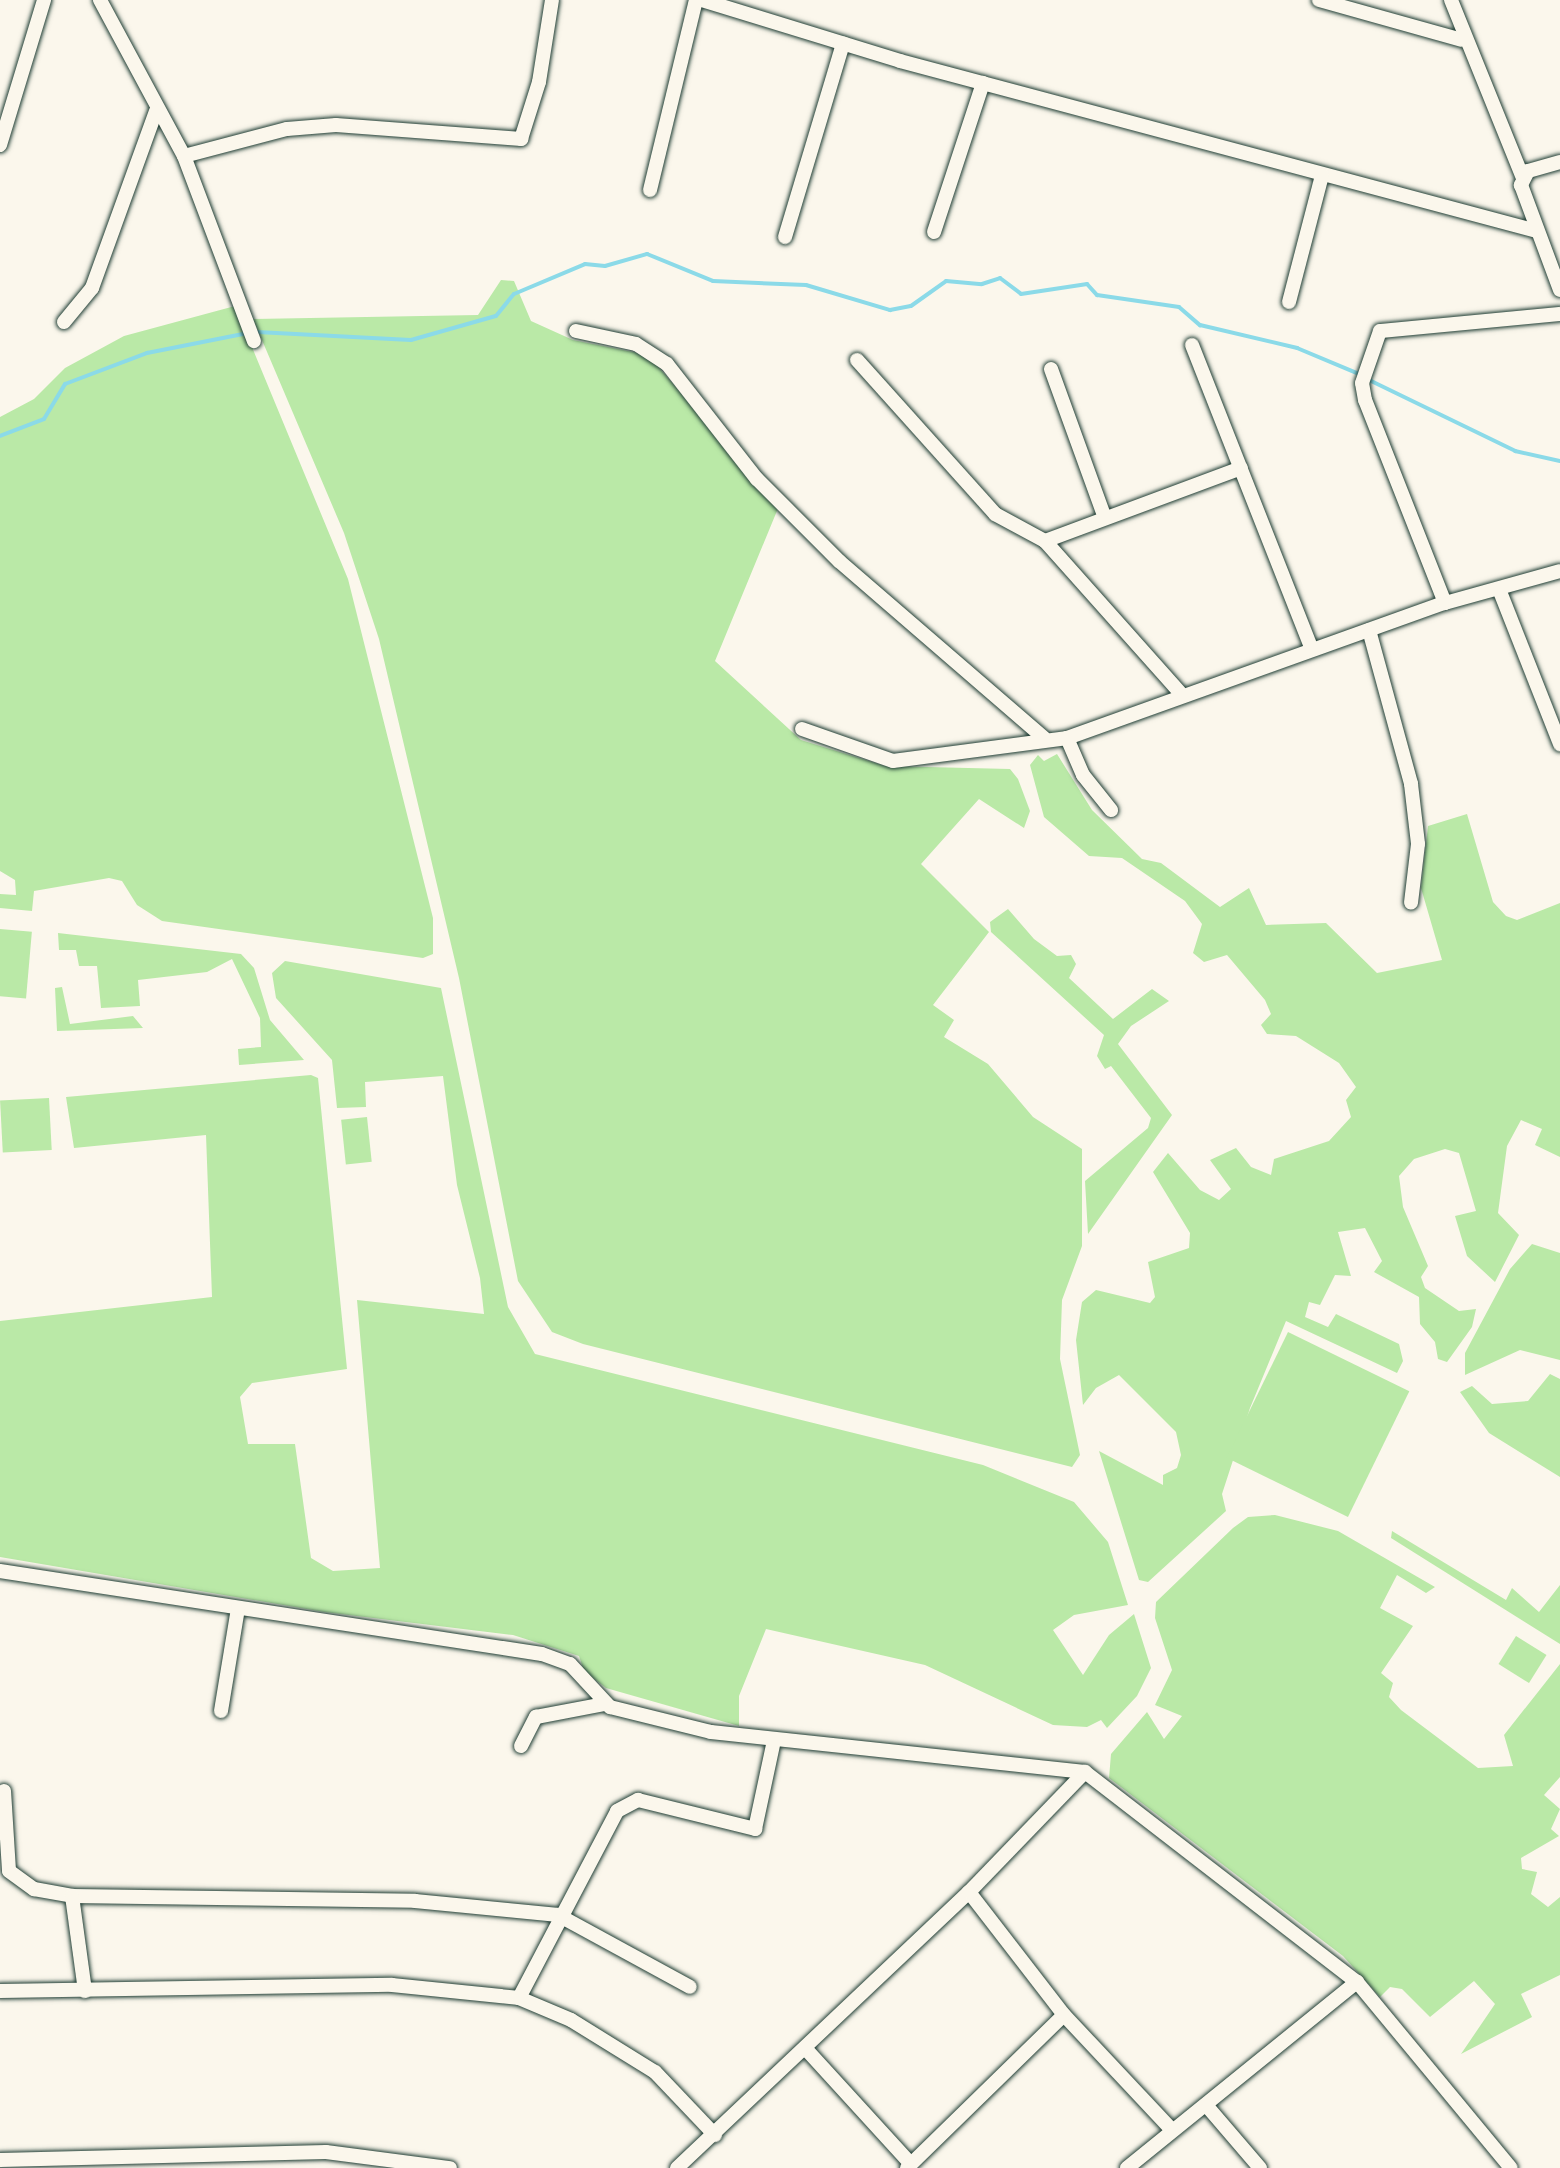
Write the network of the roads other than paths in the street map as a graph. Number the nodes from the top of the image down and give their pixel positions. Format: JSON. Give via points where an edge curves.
{"nodes":[{"id":1,"x":44,"y":0,"type":"edge"},
{"id":2,"x":100,"y":0,"type":"edge"},
{"id":3,"x":552,"y":0,"type":"edge"},
{"id":4,"x":699,"y":0,"type":"edge"},
{"id":5,"x":1319,"y":0,"type":"edge"},
{"id":6,"x":1452,"y":0,"type":"edge"},
{"id":7,"x":1462,"y":40,"type":"junction"},
{"id":8,"x":843,"y":44,"type":"junction"},
{"id":9,"x":983,"y":83,"type":"junction"},
{"id":10,"x":156,"y":111,"type":"junction"},
{"id":11,"x":0,"y":144,"type":"edge"},
{"id":12,"x":184,"y":156,"type":"junction"},
{"id":13,"x":1560,"y":162,"type":"edge"},
{"id":14,"x":1322,"y":175,"type":"junction"},
{"id":15,"x":1522,"y":176,"type":"junction"},
{"id":16,"x":650,"y":190,"type":"dead end"},
{"id":17,"x":1537,"y":231,"type":"junction"},
{"id":18,"x":934,"y":232,"type":"dead end"},
{"id":19,"x":785,"y":238,"type":"dead end"},
{"id":20,"x":1560,"y":290,"type":"edge"},
{"id":21,"x":1289,"y":302,"type":"dead end"},
{"id":22,"x":1560,"y":314,"type":"edge"},
{"id":23,"x":64,"y":322,"type":"dead end"},
{"id":24,"x":576,"y":331,"type":"dead end"},
{"id":25,"x":254,"y":341,"type":"dead end"},
{"id":26,"x":1192,"y":345,"type":"dead end"},
{"id":27,"x":857,"y":360,"type":"dead end"},
{"id":28,"x":1051,"y":369,"type":"dead end"},
{"id":29,"x":1241,"y":468,"type":"junction"},
{"id":30,"x":1106,"y":518,"type":"junction"},
{"id":31,"x":1045,"y":541,"type":"junction"},
{"id":32,"x":1560,"y":571,"type":"edge"},
{"id":33,"x":1498,"y":588,"type":"junction"},
{"id":34,"x":1445,"y":603,"type":"junction"},
{"id":35,"x":1370,"y":630,"type":"junction"},
{"id":36,"x":1312,"y":649,"type":"junction"},
{"id":37,"x":1182,"y":695,"type":"junction"},
{"id":38,"x":802,"y":729,"type":"dead end"},
{"id":39,"x":1044,"y":738,"type":"junction"},
{"id":40,"x":1067,"y":738,"type":"junction"},
{"id":41,"x":1560,"y":744,"type":"edge"},
{"id":42,"x":1110,"y":810,"type":"dead end"},
{"id":43,"x":1411,"y":903,"type":"dead end"},
{"id":44,"x":0,"y":1570,"type":"edge"},
{"id":45,"x":238,"y":1608,"type":"junction"},
{"id":46,"x":604,"y":1704,"type":"junction"},
{"id":47,"x":221,"y":1711,"type":"dead end"},
{"id":48,"x":774,"y":1740,"type":"junction"},
{"id":49,"x":521,"y":1746,"type":"dead end"},
{"id":50,"x":1085,"y":1772,"type":"junction"},
{"id":51,"x":4,"y":1791,"type":"dead end"},
{"id":52,"x":969,"y":1892,"type":"junction"},
{"id":53,"x":72,"y":1896,"type":"junction"},
{"id":54,"x":558,"y":1914,"type":"junction"},
{"id":55,"x":1357,"y":1982,"type":"junction"},
{"id":56,"x":690,"y":1988,"type":"dead end"},
{"id":57,"x":0,"y":1990,"type":"edge"},
{"id":58,"x":85,"y":1991,"type":"junction"},
{"id":59,"x":519,"y":1998,"type":"junction"},
{"id":60,"x":1064,"y":2014,"type":"junction"},
{"id":61,"x":805,"y":2048,"type":"junction"},
{"id":62,"x":1206,"y":2105,"type":"junction"},
{"id":63,"x":1170,"y":2128,"type":"junction"},
{"id":64,"x":715,"y":2135,"type":"junction"},
{"id":65,"x":0,"y":2160,"type":"edge"},
{"id":66,"x":126,"y":2161,"type":"edge"},
{"id":67,"x":910,"y":2166,"type":"edge"},
{"id":68,"x":450,"y":2168,"type":"edge"},
{"id":69,"x":677,"y":2168,"type":"edge"},
{"id":70,"x":1127,"y":2168,"type":"edge"},
{"id":71,"x":1260,"y":2168,"type":"edge"},
{"id":72,"x":1510,"y":2168,"type":"edge"}],
"edges":[{"from":1,"to":11,"type":"street"},
{"from":2,"to":10,"type":"street"},
{"from":3,"to":12,"type":"street","via":[[539,82],[521,140],[336,126],[287,129]]},
{"from":4,"to":8,"type":"street"},
{"from":4,"to":16,"type":"street"},
{"from":5,"to":7,"type":"street"},
{"from":6,"to":7,"type":"street"},
{"from":7,"to":15,"type":"street"},
{"from":8,"to":9,"type":"street"},
{"from":8,"to":19,"type":"street"},
{"from":9,"to":14,"type":"street"},
{"from":9,"to":18,"type":"street"},
{"from":10,"to":12,"type":"street"},
{"from":10,"to":23,"type":"street","via":[[92,288]]},
{"from":12,"to":25,"type":"street"},
{"from":13,"to":15,"type":"street"},
{"from":14,"to":17,"type":"street"},
{"from":14,"to":21,"type":"street"},
{"from":15,"to":17,"type":"street"},
{"from":17,"to":20,"type":"street"},
{"from":22,"to":34,"type":"street","via":[[1466,328],[1389,326],[1380,332],[1363,378]]},
{"from":24,"to":39,"type":"street","via":[[636,344],[667,364],[757,479]]},
{"from":26,"to":29,"type":"street"},
{"from":27,"to":31,"type":"street","via":[[995,514]]},
{"from":28,"to":30,"type":"street"},
{"from":29,"to":30,"type":"street"},
{"from":29,"to":36,"type":"street"},
{"from":30,"to":31,"type":"street"},
{"from":31,"to":37,"type":"street"},
{"from":32,"to":33,"type":"street"},
{"from":33,"to":34,"type":"street"},
{"from":33,"to":41,"type":"street"},
{"from":34,"to":35,"type":"street"},
{"from":35,"to":36,"type":"street"},
{"from":35,"to":43,"type":"street","via":[[1411,784],[1418,844]]},
{"from":36,"to":37,"type":"street"},
{"from":37,"to":40,"type":"street"},
{"from":38,"to":39,"type":"street","via":[[893,761]]},
{"from":39,"to":40,"type":"street"},
{"from":40,"to":42,"type":"street","via":[[1082,775]]},
{"from":44,"to":45,"type":"street"},
{"from":45,"to":46,"type":"street","via":[[542,1654],[570,1664]]},
{"from":45,"to":47,"type":"street"},
{"from":46,"to":48,"type":"street","via":[[711,1732]]},
{"from":46,"to":49,"type":"street","via":[[536,1717]]},
{"from":48,"to":50,"type":"street"},
{"from":48,"to":54,"type":"street","via":[[755,1829],[630,1801],[617,1811]]},
{"from":50,"to":52,"type":"street"},
{"from":50,"to":55,"type":"street"},
{"from":51,"to":53,"type":"street","via":[[15,1880]]},
{"from":52,"to":60,"type":"street"},
{"from":52,"to":61,"type":"street"},
{"from":53,"to":54,"type":"street","via":[[415,1901]]},
{"from":53,"to":58,"type":"street"},
{"from":54,"to":56,"type":"street"},
{"from":54,"to":59,"type":"street"},
{"from":55,"to":62,"type":"street"},
{"from":55,"to":72,"type":"street"},
{"from":57,"to":58,"type":"street"},
{"from":58,"to":59,"type":"street","via":[[392,1985]]},
{"from":59,"to":64,"type":"street","via":[[571,2020],[655,2072]]},
{"from":60,"to":63,"type":"street"},
{"from":60,"to":67,"type":"street"},
{"from":61,"to":64,"type":"street"},
{"from":61,"to":67,"type":"street"},
{"from":62,"to":63,"type":"street"},
{"from":62,"to":71,"type":"street"},
{"from":63,"to":70,"type":"street"},
{"from":64,"to":69,"type":"street"},
{"from":65,"to":66,"type":"street"},
{"from":66,"to":68,"type":"street","via":[[326,2152]]}]}
